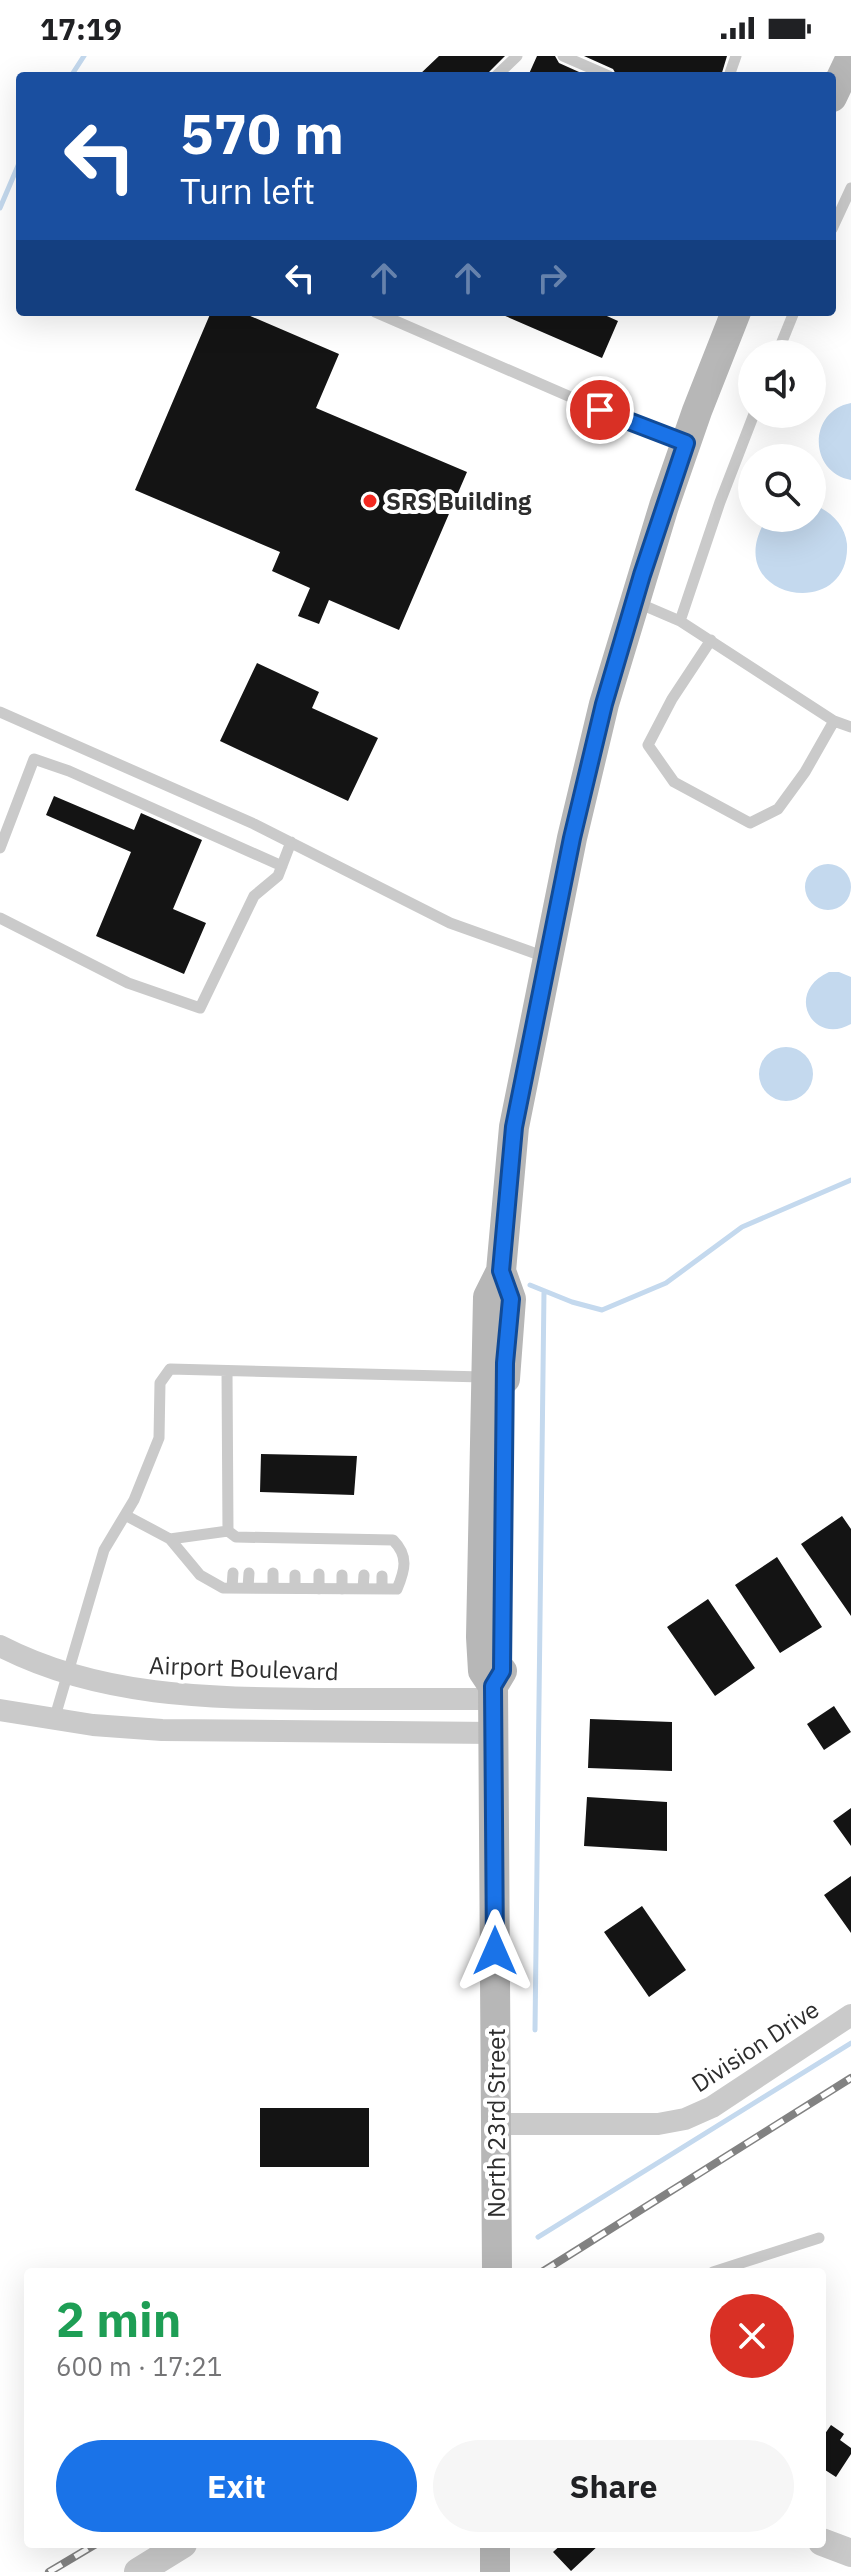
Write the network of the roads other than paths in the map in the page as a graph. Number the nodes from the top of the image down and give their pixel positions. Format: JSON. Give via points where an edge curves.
{"nodes":[{"id":1,"x":517,"y":56,"type":"edge"},
{"id":2,"x":563,"y":56,"type":"edge"},
{"id":3,"x":851,"y":57,"type":"edge"},
{"id":4,"x":500,"y":72,"type":"edge"},
{"id":5,"x":600,"y":72,"type":"edge"},
{"id":6,"x":836,"y":89,"type":"edge"},
{"id":7,"x":851,"y":188,"type":"edge"},
{"id":8,"x":836,"y":220,"type":"edge"},
{"id":9,"x":384,"y":316,"type":"edge"},
{"id":10,"x":734,"y":316,"type":"edge"},
{"id":11,"x":792,"y":316,"type":"edge"},
{"id":12,"x":783,"y":340,"type":"edge"},
{"id":13,"x":749,"y":428,"type":"edge"},
{"id":14,"x":686,"y":443,"type":"junction"},
{"id":15,"x":633,"y":601,"type":"junction"},
{"id":16,"x":680,"y":621,"type":"junction"},
{"id":17,"x":711,"y":640,"type":"junction"},
{"id":18,"x":0,"y":712,"type":"edge"},
{"id":19,"x":834,"y":721,"type":"junction"},
{"id":20,"x":851,"y":727,"type":"edge"},
{"id":21,"x":291,"y":842,"type":"junction"},
{"id":22,"x":0,"y":848,"type":"edge"},
{"id":23,"x":282,"y":866,"type":"junction"},
{"id":24,"x":0,"y":918,"type":"edge"},
{"id":25,"x":548,"y":959,"type":"junction"},
{"id":26,"x":501,"y":1271,"type":"junction"},
{"id":27,"x":227,"y":1371,"type":"junction"},
{"id":28,"x":485,"y":1377,"type":"junction"},
{"id":29,"x":125,"y":1515,"type":"junction"},
{"id":30,"x":232,"y":1534,"type":"junction"},
{"id":31,"x":251,"y":1536,"type":"junction"},
{"id":32,"x":274,"y":1537,"type":"junction"},
{"id":33,"x":295,"y":1537,"type":"junction"},
{"id":34,"x":319,"y":1538,"type":"junction"},
{"id":35,"x":341,"y":1538,"type":"junction"},
{"id":36,"x":170,"y":1539,"type":"junction"},
{"id":37,"x":366,"y":1539,"type":"junction"},
{"id":38,"x":383,"y":1539,"type":"junction"},
{"id":39,"x":235,"y":1550,"type":"dead end"},
{"id":40,"x":250,"y":1550,"type":"dead end"},
{"id":41,"x":274,"y":1551,"type":"dead end"},
{"id":42,"x":295,"y":1551,"type":"dead end"},
{"id":43,"x":319,"y":1552,"type":"dead end"},
{"id":44,"x":341,"y":1553,"type":"dead end"},
{"id":45,"x":365,"y":1553,"type":"dead end"},
{"id":46,"x":383,"y":1554,"type":"dead end"},
{"id":47,"x":233,"y":1573,"type":"dead end"},
{"id":48,"x":249,"y":1573,"type":"dead end"},
{"id":49,"x":273,"y":1573,"type":"dead end"},
{"id":50,"x":319,"y":1574,"type":"dead end"},
{"id":51,"x":295,"y":1575,"type":"dead end"},
{"id":52,"x":342,"y":1575,"type":"dead end"},
{"id":53,"x":364,"y":1575,"type":"dead end"},
{"id":54,"x":382,"y":1576,"type":"dead end"},
{"id":55,"x":232,"y":1588,"type":"junction"},
{"id":56,"x":248,"y":1588,"type":"junction"},
{"id":57,"x":273,"y":1588,"type":"junction"},
{"id":58,"x":295,"y":1588,"type":"junction"},
{"id":59,"x":319,"y":1589,"type":"junction"},
{"id":60,"x":342,"y":1589,"type":"junction"},
{"id":61,"x":363,"y":1589,"type":"junction"},
{"id":62,"x":382,"y":1589,"type":"junction"},
{"id":63,"x":0,"y":1646,"type":"edge"},
{"id":64,"x":66,"y":1673,"type":"junction"},
{"id":65,"x":494,"y":1692,"type":"junction"},
{"id":66,"x":0,"y":1710,"type":"edge"},
{"id":67,"x":54,"y":1720,"type":"junction"},
{"id":68,"x":494,"y":1733,"type":"junction"},
{"id":69,"x":851,"y":2015,"type":"edge"},
{"id":70,"x":495,"y":2124,"type":"junction"},
{"id":71,"x":819,"y":2238,"type":"dead end"},
{"id":72,"x":497,"y":2268,"type":"edge"},
{"id":73,"x":725,"y":2268,"type":"edge"},
{"id":74,"x":826,"y":2544,"type":"edge"},
{"id":75,"x":177,"y":2548,"type":"edge"},
{"id":76,"x":495,"y":2548,"type":"edge"},
{"id":77,"x":851,"y":2553,"type":"edge"},
{"id":78,"x":138,"y":2572,"type":"edge"},
{"id":79,"x":495,"y":2572,"type":"edge"}],
"edges":[{"from":1,"to":4,"type":"lane"},
{"from":2,"to":5,"type":"lane"},
{"from":3,"to":6,"type":"main road"},
{"from":7,"to":8,"type":"lane"},
{"from":9,"to":14,"type":"lane"},
{"from":10,"to":14,"type":"main road","name":"North 23rd Street"},
{"from":11,"to":12,"type":"lane"},
{"from":13,"to":16,"type":"lane"},
{"from":14,"to":15,"type":"main road","name":"North 23rd Street"},
{"from":15,"to":16,"type":"lane"},
{"from":15,"to":25,"type":"main road","name":"North 23rd Street","via":[[575,823]]},
{"from":16,"to":17,"type":"lane"},
{"from":17,"to":19,"type":"lane"},
{"from":17,"to":19,"type":"lane","via":[[648,745],[674,782],[750,823],[778,809]]},
{"from":18,"to":21,"type":"lane"},
{"from":19,"to":20,"type":"lane"},
{"from":21,"to":23,"type":"lane"},
{"from":21,"to":25,"type":"lane","via":[[450,923]]},
{"from":22,"to":23,"type":"lane","via":[[34,759]]},
{"from":23,"to":24,"type":"lane","via":[[254,896],[200,1008],[128,983]]},
{"from":25,"to":26,"type":"main road","name":"North 23rd Street","via":[[514,1127]]},
{"from":26,"to":28,"type":"main road","name":"North 23rd Street","via":[[488,1297]]},
{"from":26,"to":65,"type":"main road","name":"North 23rd Street","via":[[511,1299],[504,1393],[502,1671]]},
{"from":27,"to":28,"type":"lane"},
{"from":27,"to":29,"type":"lane","via":[[170,1369],[160,1383],[159,1438]]},
{"from":27,"to":30,"type":"lane"},
{"from":28,"to":65,"type":"main road","name":"North 23rd Street","via":[[481,1637],[483,1671]]},
{"from":29,"to":36,"type":"lane"},
{"from":29,"to":64,"type":"lane","via":[[104,1550]]},
{"from":30,"to":31,"type":"lane"},
{"from":30,"to":36,"type":"lane"},
{"from":30,"to":39,"type":"lane"},
{"from":31,"to":32,"type":"lane"},
{"from":31,"to":40,"type":"lane"},
{"from":32,"to":33,"type":"lane"},
{"from":32,"to":41,"type":"lane"},
{"from":33,"to":34,"type":"lane"},
{"from":33,"to":42,"type":"lane"},
{"from":34,"to":35,"type":"lane"},
{"from":34,"to":43,"type":"lane"},
{"from":35,"to":37,"type":"lane"},
{"from":35,"to":44,"type":"lane"},
{"from":36,"to":55,"type":"lane","via":[[200,1575]]},
{"from":37,"to":38,"type":"lane"},
{"from":37,"to":45,"type":"lane"},
{"from":38,"to":46,"type":"lane"},
{"from":38,"to":62,"type":"lane","via":[[393,1540],[402,1550],[404,1572],[397,1589]]},
{"from":47,"to":55,"type":"lane"},
{"from":48,"to":56,"type":"lane"},
{"from":49,"to":57,"type":"lane"},
{"from":50,"to":59,"type":"lane"},
{"from":51,"to":58,"type":"lane"},
{"from":52,"to":60,"type":"lane"},
{"from":53,"to":61,"type":"lane"},
{"from":54,"to":62,"type":"lane"},
{"from":55,"to":56,"type":"lane"},
{"from":56,"to":57,"type":"lane"},
{"from":57,"to":58,"type":"lane"},
{"from":58,"to":59,"type":"lane"},
{"from":59,"to":60,"type":"lane"},
{"from":60,"to":61,"type":"lane"},
{"from":61,"to":62,"type":"lane"},
{"from":63,"to":64,"type":"street","name":"Airport Boulevard"},
{"from":64,"to":65,"type":"street","name":"Airport Boulevard","via":[[133,1690],[226,1698]]},
{"from":64,"to":67,"type":"lane"},
{"from":65,"to":68,"type":"main road","name":"North 23rd Street"},
{"from":66,"to":67,"type":"street"},
{"from":67,"to":68,"type":"street","via":[[162,1730]]},
{"from":68,"to":70,"type":"main road","name":"North 23rd Street"},
{"from":69,"to":70,"type":"street","name":"Division Drive","via":[[712,2107],[685,2119],[658,2124]]},
{"from":70,"to":72,"type":"main road","name":"North 23rd Street"},
{"from":71,"to":73,"type":"lane"},
{"from":74,"to":77,"type":"street"},
{"from":75,"to":78,"type":"street"},
{"from":76,"to":79,"type":"main road"}]}
